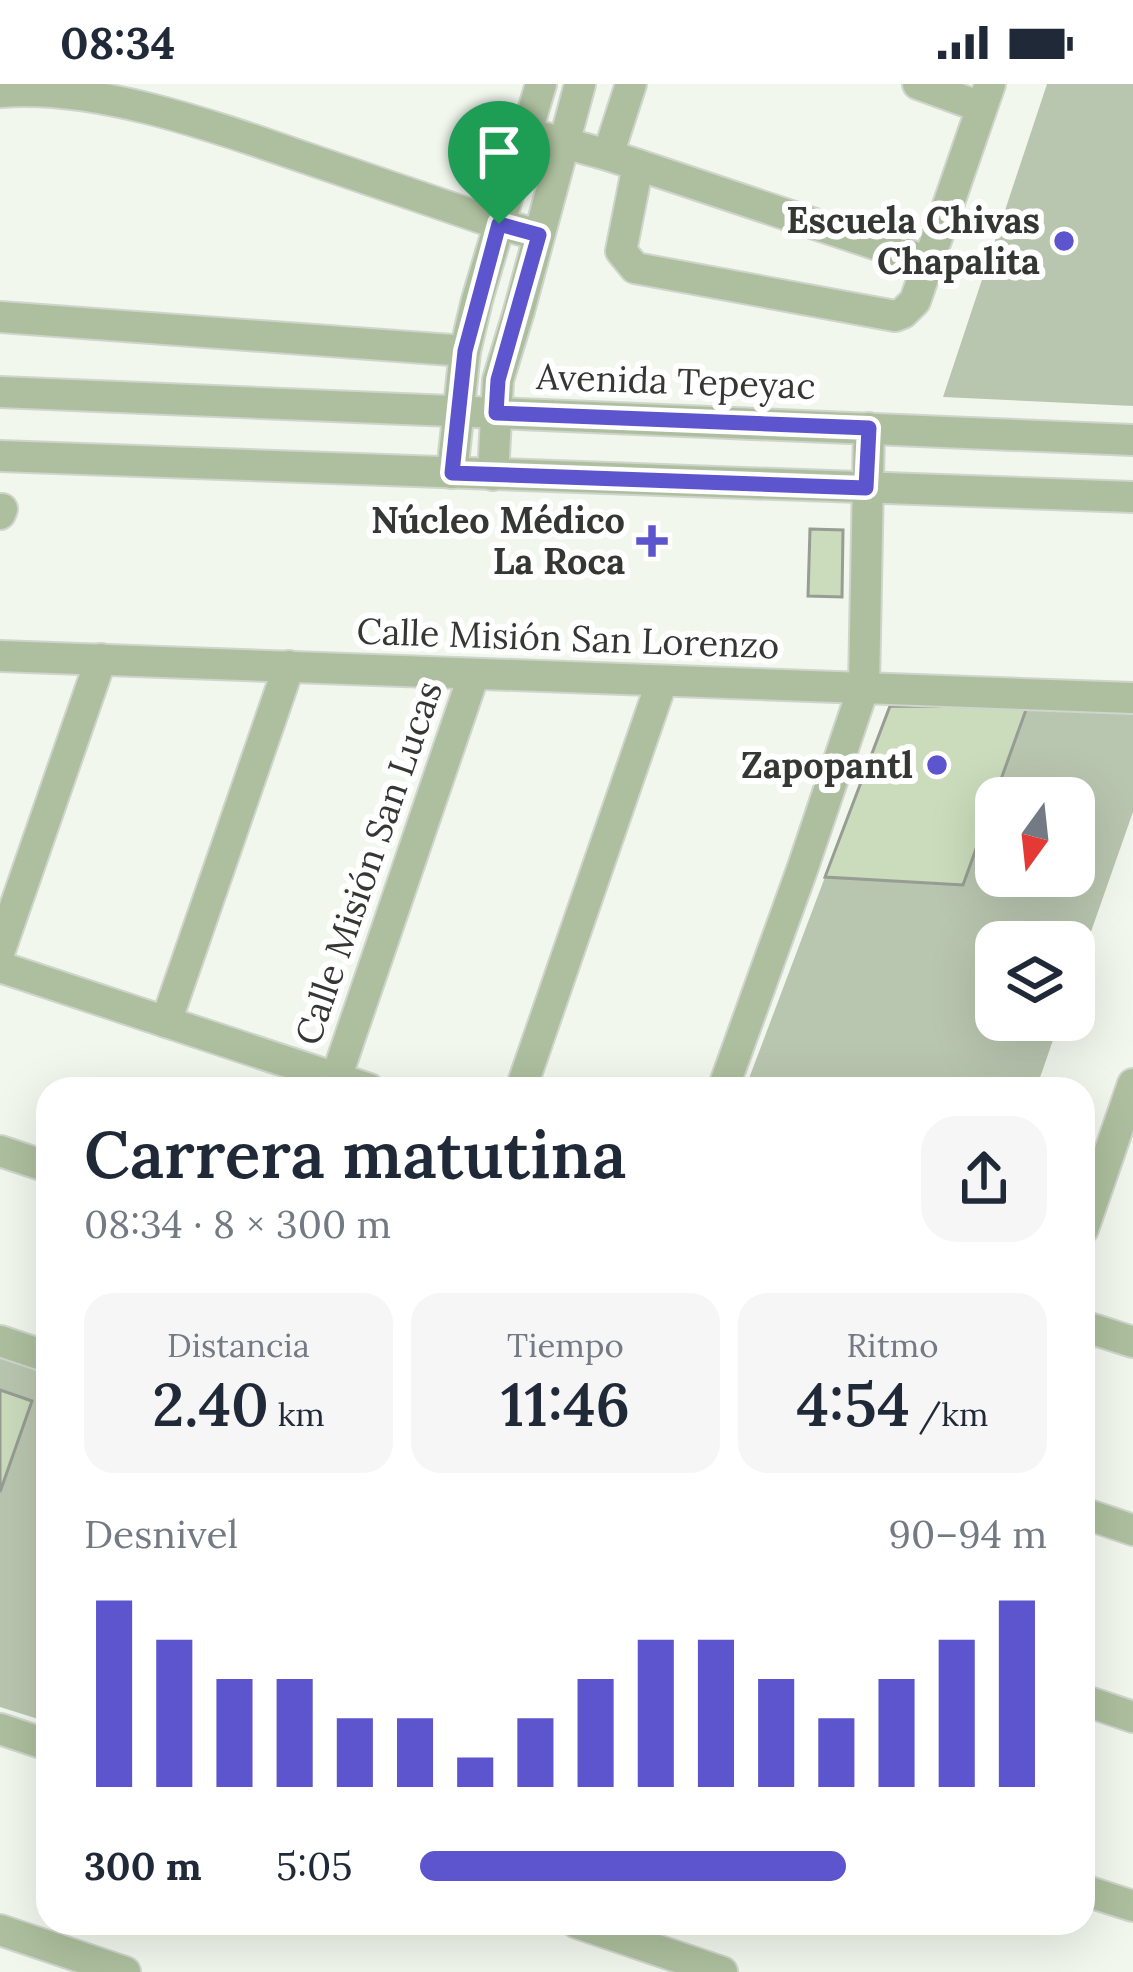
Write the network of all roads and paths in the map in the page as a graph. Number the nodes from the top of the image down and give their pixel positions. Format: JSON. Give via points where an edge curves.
{"nodes":[{"id":1,"x":541,"y":84,"type":"edge"},
{"id":2,"x":580,"y":84,"type":"edge"},
{"id":3,"x":631,"y":84,"type":"edge"},
{"id":4,"x":918,"y":84,"type":"edge"},
{"id":5,"x":0,"y":92,"type":"edge"},
{"id":6,"x":986,"y":96,"type":"edge"},
{"id":7,"x":526,"y":133,"type":"junction"},
{"id":8,"x":564,"y":144,"type":"junction"},
{"id":9,"x":608,"y":155,"type":"junction"},
{"id":10,"x":638,"y":165,"type":"junction"},
{"id":11,"x":499,"y":224,"type":"junction"},
{"id":12,"x":539,"y":235,"type":"junction"},
{"id":13,"x":926,"y":261,"type":"junction"},
{"id":14,"x":0,"y":317,"type":"edge"},
{"id":15,"x":465,"y":351,"type":"junction"},
{"id":16,"x":0,"y":392,"type":"edge"},
{"id":17,"x":459,"y":411,"type":"junction"},
{"id":18,"x":496,"y":413,"type":"junction"},
{"id":19,"x":869,"y":428,"type":"junction"},
{"id":20,"x":1133,"y":440,"type":"edge"},
{"id":21,"x":0,"y":456,"type":"edge"},
{"id":22,"x":452,"y":473,"type":"junction"},
{"id":23,"x":493,"y":475,"type":"junction"},
{"id":24,"x":866,"y":488,"type":"junction"},
{"id":25,"x":1133,"y":497,"type":"edge"},
{"id":26,"x":0,"y":656,"type":"edge"},
{"id":27,"x":101,"y":659,"type":"junction"},
{"id":28,"x":289,"y":666,"type":"junction"},
{"id":29,"x":474,"y":674,"type":"junction"},
{"id":30,"x":662,"y":681,"type":"junction"},
{"id":31,"x":863,"y":686,"type":"junction"},
{"id":32,"x":1133,"y":698,"type":"edge"},
{"id":33,"x":0,"y":950,"type":"edge"},
{"id":34,"x":0,"y":967,"type":"edge"},
{"id":35,"x":166,"y":1022,"type":"junction"},
{"id":36,"x":333,"y":1077,"type":"edge"},
{"id":37,"x":336,"y":1077,"type":"edge"},
{"id":38,"x":525,"y":1077,"type":"edge"},
{"id":39,"x":727,"y":1077,"type":"edge"},
{"id":40,"x":1133,"y":1084,"type":"edge"},
{"id":41,"x":0,"y":1151,"type":"edge"},
{"id":42,"x":36,"y":1163,"type":"edge"},
{"id":43,"x":1095,"y":1194,"type":"edge"},
{"id":44,"x":1095,"y":1329,"type":"edge"},
{"id":45,"x":0,"y":1341,"type":"edge"},
{"id":46,"x":1133,"y":1342,"type":"edge"},
{"id":47,"x":36,"y":1353,"type":"edge"},
{"id":48,"x":1095,"y":1517,"type":"edge"},
{"id":49,"x":1133,"y":1530,"type":"edge"},
{"id":50,"x":1095,"y":1704,"type":"edge"},
{"id":51,"x":1133,"y":1717,"type":"edge"},
{"id":52,"x":0,"y":1729,"type":"edge"},
{"id":53,"x":36,"y":1741,"type":"edge"},
{"id":54,"x":1095,"y":1894,"type":"edge"},
{"id":55,"x":1133,"y":1906,"type":"edge"},
{"id":56,"x":0,"y":1930,"type":"edge"},
{"id":57,"x":613,"y":1935,"type":"edge"},
{"id":58,"x":125,"y":1972,"type":"edge"},
{"id":59,"x":722,"y":1972,"type":"edge"}],
"edges":[{"from":1,"to":7,"type":"street"},
{"from":2,"to":8,"type":"street"},
{"from":3,"to":9,"type":"street"},
{"from":4,"to":6,"type":"street"},
{"from":5,"to":11,"type":"street","via":[[105,96]]},
{"from":6,"to":13,"type":"street"},
{"from":7,"to":8,"type":"street"},
{"from":7,"to":11,"type":"street"},
{"from":8,"to":9,"type":"street"},
{"from":8,"to":12,"type":"street"},
{"from":9,"to":10,"type":"street"},
{"from":10,"to":13,"type":"street"},
{"from":10,"to":13,"type":"street","via":[[621,251],[635,268],[895,316],[915,301]]},
{"from":11,"to":12,"type":"street"},
{"from":11,"to":15,"type":"street"},
{"from":12,"to":18,"type":"street"},
{"from":14,"to":15,"type":"street"},
{"from":15,"to":17,"type":"street"},
{"from":16,"to":17,"type":"street","name":"Avenida Tepeyac"},
{"from":17,"to":18,"type":"street","name":"Avenida Tepeyac"},
{"from":17,"to":22,"type":"street"},
{"from":18,"to":19,"type":"street","name":"Avenida Tepeyac"},
{"from":18,"to":23,"type":"street"},
{"from":19,"to":20,"type":"street","name":"Avenida Tepeyac"},
{"from":19,"to":24,"type":"street"},
{"from":21,"to":22,"type":"street"},
{"from":22,"to":23,"type":"street"},
{"from":23,"to":24,"type":"street"},
{"from":24,"to":25,"type":"street"},
{"from":24,"to":31,"type":"street"},
{"from":26,"to":27,"type":"street","name":"Calle Misión San Lorenzo"},
{"from":27,"to":28,"type":"street","name":"Calle Misión San Lorenzo"},
{"from":27,"to":33,"type":"street"},
{"from":28,"to":29,"type":"street","name":"Calle Misión San Lorenzo"},
{"from":28,"to":35,"type":"street"},
{"from":29,"to":30,"type":"street","name":"Calle Misión San Lorenzo"},
{"from":29,"to":37,"type":"street","name":"Calle Misión San Lucas"},
{"from":30,"to":31,"type":"street","name":"Calle Misión San Lorenzo"},
{"from":30,"to":38,"type":"street"},
{"from":31,"to":32,"type":"street","name":"Calle Misión San Lorenzo"},
{"from":31,"to":39,"type":"street"},
{"from":34,"to":35,"type":"street"},
{"from":35,"to":36,"type":"street"},
{"from":40,"to":43,"type":"street"},
{"from":41,"to":42,"type":"street"},
{"from":44,"to":46,"type":"street"},
{"from":45,"to":47,"type":"street"},
{"from":48,"to":49,"type":"street"},
{"from":50,"to":51,"type":"street"},
{"from":52,"to":53,"type":"street"},
{"from":54,"to":55,"type":"street"},
{"from":56,"to":58,"type":"street"},
{"from":57,"to":59,"type":"street"}]}
